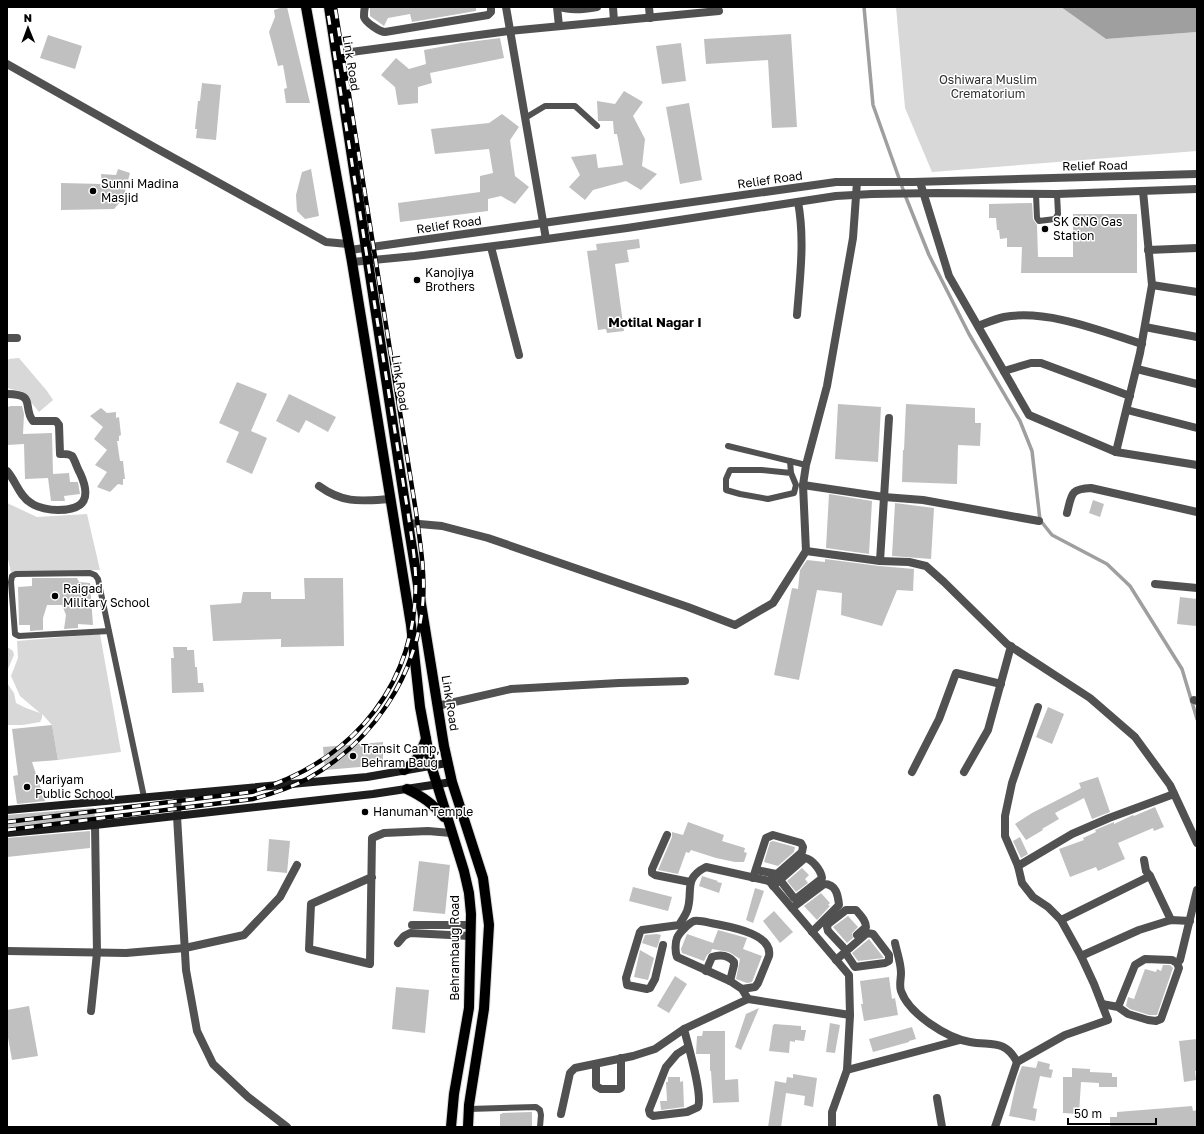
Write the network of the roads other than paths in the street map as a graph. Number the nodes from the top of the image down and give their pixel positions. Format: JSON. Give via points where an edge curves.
{"nodes":[{"id":1,"x":306,"y":7,"type":"edge"},
{"id":2,"x":329,"y":7,"type":"edge"},
{"id":3,"x":365,"y":7,"type":"edge"},
{"id":4,"x":490,"y":7,"type":"edge"},
{"id":5,"x":506,"y":7,"type":"edge"},
{"id":6,"x":557,"y":7,"type":"edge"},
{"id":7,"x":560,"y":7,"type":"edge"},
{"id":8,"x":597,"y":7,"type":"edge"},
{"id":9,"x":613,"y":7,"type":"edge"},
{"id":10,"x":649,"y":7,"type":"edge"},
{"id":11,"x":719,"y":11,"type":"dead end"},
{"id":12,"x":650,"y":18,"type":"junction"},
{"id":13,"x":614,"y":21,"type":"junction"},
{"id":14,"x":559,"y":26,"type":"junction"},
{"id":15,"x":509,"y":31,"type":"junction"},
{"id":16,"x":336,"y":54,"type":"junction"},
{"id":17,"x":7,"y":64,"type":"edge"},
{"id":18,"x":525,"y":118,"type":"junction"},
{"id":19,"x":597,"y":126,"type":"dead end"},
{"id":20,"x":1197,"y":174,"type":"edge"},
{"id":21,"x":1077,"y":178,"type":"junction"},
{"id":22,"x":857,"y":182,"type":"junction"},
{"id":23,"x":917,"y":182,"type":"junction"},
{"id":24,"x":1197,"y":189,"type":"edge"},
{"id":25,"x":1143,"y":191,"type":"junction"},
{"id":26,"x":1078,"y":193,"type":"junction"},
{"id":27,"x":920,"y":194,"type":"junction"},
{"id":28,"x":1036,"y":194,"type":"junction"},
{"id":29,"x":1057,"y":194,"type":"junction"},
{"id":30,"x":856,"y":195,"type":"junction"},
{"id":31,"x":798,"y":202,"type":"junction"},
{"id":32,"x":544,"y":224,"type":"junction"},
{"id":33,"x":546,"y":239,"type":"junction"},
{"id":34,"x":349,"y":247,"type":"junction"},
{"id":35,"x":491,"y":247,"type":"junction"},
{"id":36,"x":366,"y":248,"type":"junction"},
{"id":37,"x":1197,"y":248,"type":"edge"},
{"id":38,"x":1148,"y":250,"type":"junction"},
{"id":39,"x":368,"y":259,"type":"junction"},
{"id":40,"x":352,"y":262,"type":"junction"},
{"id":41,"x":1152,"y":284,"type":"junction"},
{"id":42,"x":1197,"y":292,"type":"edge"},
{"id":43,"x":797,"y":315,"type":"dead end"},
{"id":44,"x":978,"y":326,"type":"junction"},
{"id":45,"x":1145,"y":326,"type":"junction"},
{"id":46,"x":1197,"y":337,"type":"edge"},
{"id":47,"x":7,"y":338,"type":"edge"},
{"id":48,"x":17,"y":338,"type":"dead end"},
{"id":49,"x":1142,"y":344,"type":"junction"},
{"id":50,"x":519,"y":355,"type":"dead end"},
{"id":51,"x":1136,"y":369,"type":"junction"},
{"id":52,"x":1004,"y":371,"type":"junction"},
{"id":53,"x":1197,"y":384,"type":"edge"},
{"id":54,"x":7,"y":394,"type":"edge"},
{"id":55,"x":1130,"y":396,"type":"junction"},
{"id":56,"x":1127,"y":410,"type":"junction"},
{"id":57,"x":889,"y":418,"type":"dead end"},
{"id":58,"x":1197,"y":428,"type":"edge"},
{"id":59,"x":728,"y":446,"type":"dead end"},
{"id":60,"x":1116,"y":452,"type":"junction"},
{"id":61,"x":790,"y":461,"type":"junction"},
{"id":62,"x":806,"y":465,"type":"junction"},
{"id":63,"x":1197,"y":465,"type":"edge"},
{"id":64,"x":7,"y":471,"type":"edge"},
{"id":65,"x":791,"y":473,"type":"junction"},
{"id":66,"x":802,"y":485,"type":"junction"},
{"id":67,"x":319,"y":486,"type":"dead end"},
{"id":68,"x":884,"y":497,"type":"junction"},
{"id":69,"x":390,"y":499,"type":"junction"},
{"id":70,"x":1197,"y":512,"type":"edge"},
{"id":71,"x":1067,"y":513,"type":"dead end"},
{"id":72,"x":1039,"y":521,"type":"dead end"},
{"id":73,"x":408,"y":523,"type":"junction"},
{"id":74,"x":806,"y":552,"type":"junction"},
{"id":75,"x":880,"y":561,"type":"junction"},
{"id":76,"x":1155,"y":584,"type":"dead end"},
{"id":77,"x":1197,"y":588,"type":"edge"},
{"id":78,"x":109,"y":631,"type":"junction"},
{"id":79,"x":1011,"y":646,"type":"junction"},
{"id":80,"x":684,"y":681,"type":"dead end"},
{"id":81,"x":1001,"y":684,"type":"junction"},
{"id":82,"x":437,"y":706,"type":"junction"},
{"id":83,"x":1038,"y":706,"type":"dead end"},
{"id":84,"x":426,"y":739,"type":"junction"},
{"id":85,"x":447,"y":763,"type":"junction"},
{"id":86,"x":431,"y":765,"type":"junction"},
{"id":87,"x":404,"y":770,"type":"junction"},
{"id":88,"x":912,"y":772,"type":"dead end"},
{"id":89,"x":964,"y":772,"type":"dead end"},
{"id":90,"x":452,"y":782,"type":"junction"},
{"id":91,"x":436,"y":785,"type":"junction"},
{"id":92,"x":407,"y":789,"type":"junction"},
{"id":93,"x":178,"y":794,"type":"junction"},
{"id":94,"x":1174,"y":794,"type":"junction"},
{"id":95,"x":144,"y":797,"type":"junction"},
{"id":96,"x":7,"y":810,"type":"edge"},
{"id":97,"x":178,"y":816,"type":"junction"},
{"id":98,"x":448,"y":822,"type":"junction"},
{"id":99,"x":95,"y":825,"type":"junction"},
{"id":100,"x":7,"y":833,"type":"edge"},
{"id":101,"x":451,"y":833,"type":"junction"},
{"id":102,"x":667,"y":835,"type":"dead end"},
{"id":103,"x":1197,"y":843,"type":"edge"},
{"id":104,"x":1144,"y":860,"type":"dead end"},
{"id":105,"x":297,"y":865,"type":"dead end"},
{"id":106,"x":1018,"y":866,"type":"junction"},
{"id":107,"x":755,"y":874,"type":"junction"},
{"id":108,"x":1150,"y":876,"type":"junction"},
{"id":109,"x":372,"y":877,"type":"junction"},
{"id":110,"x":778,"y":877,"type":"junction"},
{"id":111,"x":690,"y":882,"type":"junction"},
{"id":112,"x":771,"y":883,"type":"junction"},
{"id":113,"x":1197,"y":890,"type":"edge"},
{"id":114,"x":792,"y":908,"type":"junction"},
{"id":115,"x":1061,"y":920,"type":"junction"},
{"id":116,"x":1171,"y":920,"type":"junction"},
{"id":117,"x":1190,"y":921,"type":"junction"},
{"id":118,"x":412,"y":925,"type":"dead end"},
{"id":119,"x":470,"y":925,"type":"junction"},
{"id":120,"x":812,"y":932,"type":"junction"},
{"id":121,"x":470,"y":936,"type":"junction"},
{"id":122,"x":398,"y":943,"type":"dead end"},
{"id":123,"x":895,"y":943,"type":"dead end"},
{"id":124,"x":663,"y":945,"type":"dead end"},
{"id":125,"x":185,"y":948,"type":"junction"},
{"id":126,"x":844,"y":950,"type":"junction"},
{"id":127,"x":7,"y":951,"type":"edge"},
{"id":128,"x":97,"y":953,"type":"junction"},
{"id":129,"x":1081,"y":956,"type":"junction"},
{"id":130,"x":834,"y":958,"type":"junction"},
{"id":131,"x":1180,"y":960,"type":"dead end"},
{"id":132,"x":706,"y":971,"type":"junction"},
{"id":133,"x":730,"y":981,"type":"junction"},
{"id":134,"x":742,"y":989,"type":"junction"},
{"id":135,"x":748,"y":999,"type":"junction"},
{"id":136,"x":1102,"y":1004,"type":"junction"},
{"id":137,"x":1118,"y":1007,"type":"junction"},
{"id":138,"x":91,"y":1011,"type":"dead end"},
{"id":139,"x":850,"y":1015,"type":"junction"},
{"id":140,"x":684,"y":1029,"type":"junction"},
{"id":141,"x":960,"y":1040,"type":"junction"},
{"id":142,"x":688,"y":1047,"type":"junction"},
{"id":143,"x":621,"y":1058,"type":"junction"},
{"id":144,"x":1017,"y":1062,"type":"junction"},
{"id":145,"x":596,"y":1064,"type":"junction"},
{"id":146,"x":847,"y":1070,"type":"junction"},
{"id":147,"x":937,"y":1098,"type":"dead end"},
{"id":148,"x":469,"y":1109,"type":"junction"},
{"id":149,"x":561,"y":1114,"type":"dead end"},
{"id":150,"x":287,"y":1127,"type":"edge"},
{"id":151,"x":451,"y":1127,"type":"edge"},
{"id":152,"x":468,"y":1127,"type":"edge"},
{"id":153,"x":540,"y":1127,"type":"edge"},
{"id":154,"x":832,"y":1127,"type":"edge"},
{"id":155,"x":942,"y":1127,"type":"edge"},
{"id":156,"x":995,"y":1127,"type":"edge"}],
"edges":[{"from":1,"to":34,"type":"main road"},
{"from":2,"to":16,"type":"main road","name":"Link Road"},
{"from":3,"to":4,"type":"street","via":[[366,20],[380,31],[386,32],[488,15],[491,12]]},
{"from":5,"to":15,"type":"street"},
{"from":6,"to":14,"type":"street"},
{"from":7,"to":8,"type":"street"},
{"from":9,"to":13,"type":"street"},
{"from":10,"to":12,"type":"street"},
{"from":11,"to":12,"type":"street"},
{"from":12,"to":13,"type":"street"},
{"from":13,"to":14,"type":"street"},
{"from":14,"to":15,"type":"street"},
{"from":15,"to":16,"type":"street"},
{"from":15,"to":18,"type":"street"},
{"from":16,"to":36,"type":"main road","name":"Link Road"},
{"from":17,"to":34,"type":"street","name":"Relief Road","via":[[326,242]]},
{"from":18,"to":19,"type":"lane","via":[[545,106],[575,106]]},
{"from":18,"to":32,"type":"street"},
{"from":20,"to":21,"type":"street","name":"Relief Road"},
{"from":21,"to":23,"type":"street","name":"Relief Road"},
{"from":21,"to":26,"type":"street"},
{"from":22,"to":23,"type":"street","name":"Relief Road"},
{"from":22,"to":30,"type":"street"},
{"from":22,"to":32,"type":"street","name":"Relief Road","via":[[836,182]]},
{"from":23,"to":27,"type":"street"},
{"from":24,"to":25,"type":"street"},
{"from":25,"to":26,"type":"street"},
{"from":25,"to":38,"type":"street"},
{"from":26,"to":29,"type":"street"},
{"from":27,"to":28,"type":"street"},
{"from":27,"to":30,"type":"street"},
{"from":27,"to":44,"type":"street","via":[[950,276]]},
{"from":28,"to":29,"type":"street"},
{"from":28,"to":29,"type":"lane","via":[[1037,218],[1049,220],[1058,214]]},
{"from":30,"to":31,"type":"street"},
{"from":30,"to":62,"type":"street","via":[[853,238],[827,386]]},
{"from":31,"to":33,"type":"street"},
{"from":31,"to":43,"type":"street","via":[[801,220],[801,271]]},
{"from":32,"to":33,"type":"street"},
{"from":32,"to":36,"type":"street","name":"Relief Road"},
{"from":33,"to":35,"type":"street"},
{"from":34,"to":36,"type":"street","name":"Relief Road"},
{"from":34,"to":40,"type":"main road"},
{"from":35,"to":39,"type":"street"},
{"from":35,"to":50,"type":"street"},
{"from":36,"to":39,"type":"main road","name":"Link Road"},
{"from":37,"to":38,"type":"street"},
{"from":38,"to":41,"type":"street"},
{"from":39,"to":40,"type":"street"},
{"from":39,"to":73,"type":"main road","name":"Link Road"},
{"from":40,"to":69,"type":"main road"},
{"from":41,"to":42,"type":"street"},
{"from":41,"to":45,"type":"street"},
{"from":44,"to":49,"type":"street","via":[[1003,317],[1050,317]]},
{"from":44,"to":52,"type":"street"},
{"from":45,"to":46,"type":"street"},
{"from":45,"to":49,"type":"street"},
{"from":47,"to":48,"type":"street"},
{"from":49,"to":51,"type":"street"},
{"from":51,"to":53,"type":"street"},
{"from":51,"to":55,"type":"street"},
{"from":52,"to":55,"type":"street","via":[[1031,363],[1041,363]]},
{"from":52,"to":60,"type":"street","via":[[1029,415]]},
{"from":54,"to":64,"type":"street","via":[[22,396],[27,401],[33,421],[56,421],[59,425],[60,454],[72,456],[85,485],[85,499],[79,507],[67,510],[51,510],[31,503],[19,491]]},
{"from":55,"to":56,"type":"street"},
{"from":56,"to":58,"type":"street"},
{"from":56,"to":60,"type":"street"},
{"from":57,"to":68,"type":"street"},
{"from":59,"to":61,"type":"lane"},
{"from":60,"to":63,"type":"street"},
{"from":61,"to":62,"type":"lane"},
{"from":61,"to":65,"type":"lane"},
{"from":62,"to":66,"type":"street"},
{"from":65,"to":65,"type":"lane","via":[[796,485],[794,493],[768,499],[726,490],[726,478],[730,470]]},
{"from":66,"to":68,"type":"street"},
{"from":66,"to":74,"type":"street"},
{"from":67,"to":69,"type":"street","via":[[327,492],[356,502]]},
{"from":68,"to":72,"type":"street","via":[[923,500]]},
{"from":68,"to":75,"type":"street"},
{"from":69,"to":84,"type":"main road","via":[[411,625]]},
{"from":70,"to":71,"type":"street","via":[[1091,488],[1078,489],[1072,494]]},
{"from":73,"to":74,"type":"street","via":[[442,526],[488,538],[735,625],[773,603]]},
{"from":73,"to":82,"type":"main road","name":"Link Road"},
{"from":74,"to":75,"type":"street"},
{"from":75,"to":79,"type":"street","via":[[909,562],[926,566]]},
{"from":76,"to":77,"type":"street"},
{"from":78,"to":78,"type":"lane","via":[[20,636],[15,634],[12,576],[90,573],[95,575]]},
{"from":78,"to":95,"type":"lane"},
{"from":79,"to":81,"type":"street"},
{"from":79,"to":94,"type":"street","via":[[1090,698],[1135,737]]},
{"from":80,"to":82,"type":"street","via":[[511,689]]},
{"from":81,"to":88,"type":"street","via":[[956,673],[939,718]]},
{"from":81,"to":89,"type":"street","via":[[988,730]]},
{"from":82,"to":85,"type":"main road","name":"Link Road"},
{"from":83,"to":106,"type":"street","via":[[1012,783],[1005,816],[1005,836]]},
{"from":84,"to":86,"type":"main road","name":"Behrambaug Road"},
{"from":84,"to":87,"type":"main road","via":[[414,763]]},
{"from":85,"to":86,"type":"main road"},
{"from":85,"to":90,"type":"main road","name":"Link Road"},
{"from":86,"to":87,"type":"main road"},
{"from":86,"to":91,"type":"main road","name":"Behrambaug Road"},
{"from":87,"to":93,"type":"main road","via":[[367,777]]},
{"from":90,"to":91,"type":"main road"},
{"from":90,"to":148,"type":"main road","via":[[483,878],[489,925],[484,1009]]},
{"from":91,"to":92,"type":"main road"},
{"from":91,"to":98,"type":"main road","name":"Behrambaug Road"},
{"from":92,"to":97,"type":"main road"},
{"from":92,"to":98,"type":"main road","via":[[426,799]]},
{"from":93,"to":95,"type":"main road"},
{"from":93,"to":97,"type":"street"},
{"from":94,"to":103,"type":"street"},
{"from":94,"to":106,"type":"street","via":[[1072,834]]},
{"from":95,"to":96,"type":"main road"},
{"from":97,"to":99,"type":"main road"},
{"from":97,"to":125,"type":"street"},
{"from":98,"to":101,"type":"main road","name":"Behrambaug Road"},
{"from":99,"to":100,"type":"main road"},
{"from":99,"to":128,"type":"street"},
{"from":101,"to":109,"type":"street","via":[[384,833],[372,838]]},
{"from":101,"to":119,"type":"main road","name":"Behrambaug Road","via":[[469,893]]},
{"from":102,"to":111,"type":"street","via":[[652,872],[655,875]]},
{"from":104,"to":108,"type":"street"},
{"from":105,"to":125,"type":"street","via":[[280,898],[244,935]]},
{"from":106,"to":115,"type":"street","via":[[1022,883],[1033,897]]},
{"from":107,"to":110,"type":"street"},
{"from":107,"to":110,"type":"street","via":[[766,838],[774,835],[801,843],[802,847],[802,852]]},
{"from":107,"to":111,"type":"street","via":[[706,867],[697,871]]},
{"from":107,"to":112,"type":"street"},
{"from":108,"to":115,"type":"street"},
{"from":108,"to":116,"type":"street"},
{"from":109,"to":109,"type":"street","via":[[370,964],[309,949],[311,904]]},
{"from":110,"to":110,"type":"street","via":[[805,858],[812,861],[822,875],[820,880],[797,898],[794,898]]},
{"from":110,"to":112,"type":"street"},
{"from":111,"to":124,"type":"street","via":[[687,910],[679,925],[640,932],[626,978],[627,985],[650,988],[655,979]]},
{"from":112,"to":114,"type":"street"},
{"from":113,"to":117,"type":"street"},
{"from":114,"to":120,"type":"street"},
{"from":114,"to":120,"type":"street","via":[[824,884],[833,887],[838,895],[839,905]]},
{"from":115,"to":129,"type":"street"},
{"from":116,"to":117,"type":"street"},
{"from":116,"to":129,"type":"street","via":[[1139,930]]},
{"from":117,"to":131,"type":"street"},
{"from":118,"to":119,"type":"street"},
{"from":119,"to":121,"type":"main road","name":"Behrambaug Road"},
{"from":120,"to":130,"type":"street"},
{"from":121,"to":122,"type":"street","via":[[410,933]]},
{"from":121,"to":151,"type":"main road","name":"Behrambaug Road","via":[[469,1008]]},
{"from":123,"to":141,"type":"street","via":[[900,962],[900,983],[906,1001],[918,1014],[941,1031]]},
{"from":125,"to":128,"type":"street"},
{"from":125,"to":150,"type":"street","via":[[186,970],[197,1031],[213,1064],[248,1097]]},
{"from":126,"to":126,"type":"street","via":[[866,927],[856,910],[846,910],[826,927]]},
{"from":126,"to":126,"type":"street","via":[[870,933],[874,934],[889,955],[889,961],[855,967]]},
{"from":126,"to":130,"type":"street"},
{"from":127,"to":128,"type":"street"},
{"from":128,"to":138,"type":"street"},
{"from":129,"to":136,"type":"street"},
{"from":130,"to":139,"type":"street","via":[[849,975]]},
{"from":132,"to":133,"type":"street"},
{"from":132,"to":133,"type":"street","via":[[712,957],[727,956],[734,962]]},
{"from":132,"to":134,"type":"street","via":[[678,958],[676,954],[677,938],[690,923],[699,921],[734,927],[757,936],[768,947],[769,956],[755,987]]},
{"from":133,"to":134,"type":"street"},
{"from":134,"to":135,"type":"street"},
{"from":135,"to":139,"type":"street"},
{"from":135,"to":140,"type":"street"},
{"from":136,"to":137,"type":"street"},
{"from":136,"to":144,"type":"street","via":[[1108,1020],[1064,1036]]},
{"from":137,"to":137,"type":"street","via":[[1128,1014],[1148,1020],[1161,1019],[1179,968],[1177,963],[1172,960],[1145,959],[1135,965]]},
{"from":139,"to":146,"type":"street"},
{"from":140,"to":142,"type":"street"},
{"from":140,"to":143,"type":"street","via":[[655,1049]]},
{"from":141,"to":144,"type":"street","via":[[991,1043],[1004,1048],[1013,1054]]},
{"from":141,"to":146,"type":"street"},
{"from":142,"to":142,"type":"street","via":[[677,1054],[666,1067],[650,1110],[653,1116],[687,1112],[698,1107],[700,1100]]},
{"from":143,"to":145,"type":"street"},
{"from":143,"to":145,"type":"street","via":[[619,1089],[601,1089],[596,1086]]},
{"from":144,"to":156,"type":"street"},
{"from":145,"to":149,"type":"street","via":[[574,1068],[570,1073]]},
{"from":146,"to":154,"type":"street","via":[[832,1112]]},
{"from":147,"to":155,"type":"street"},
{"from":148,"to":152,"type":"main road"},
{"from":148,"to":153,"type":"lane","via":[[536,1107],[541,1115]]}]}
